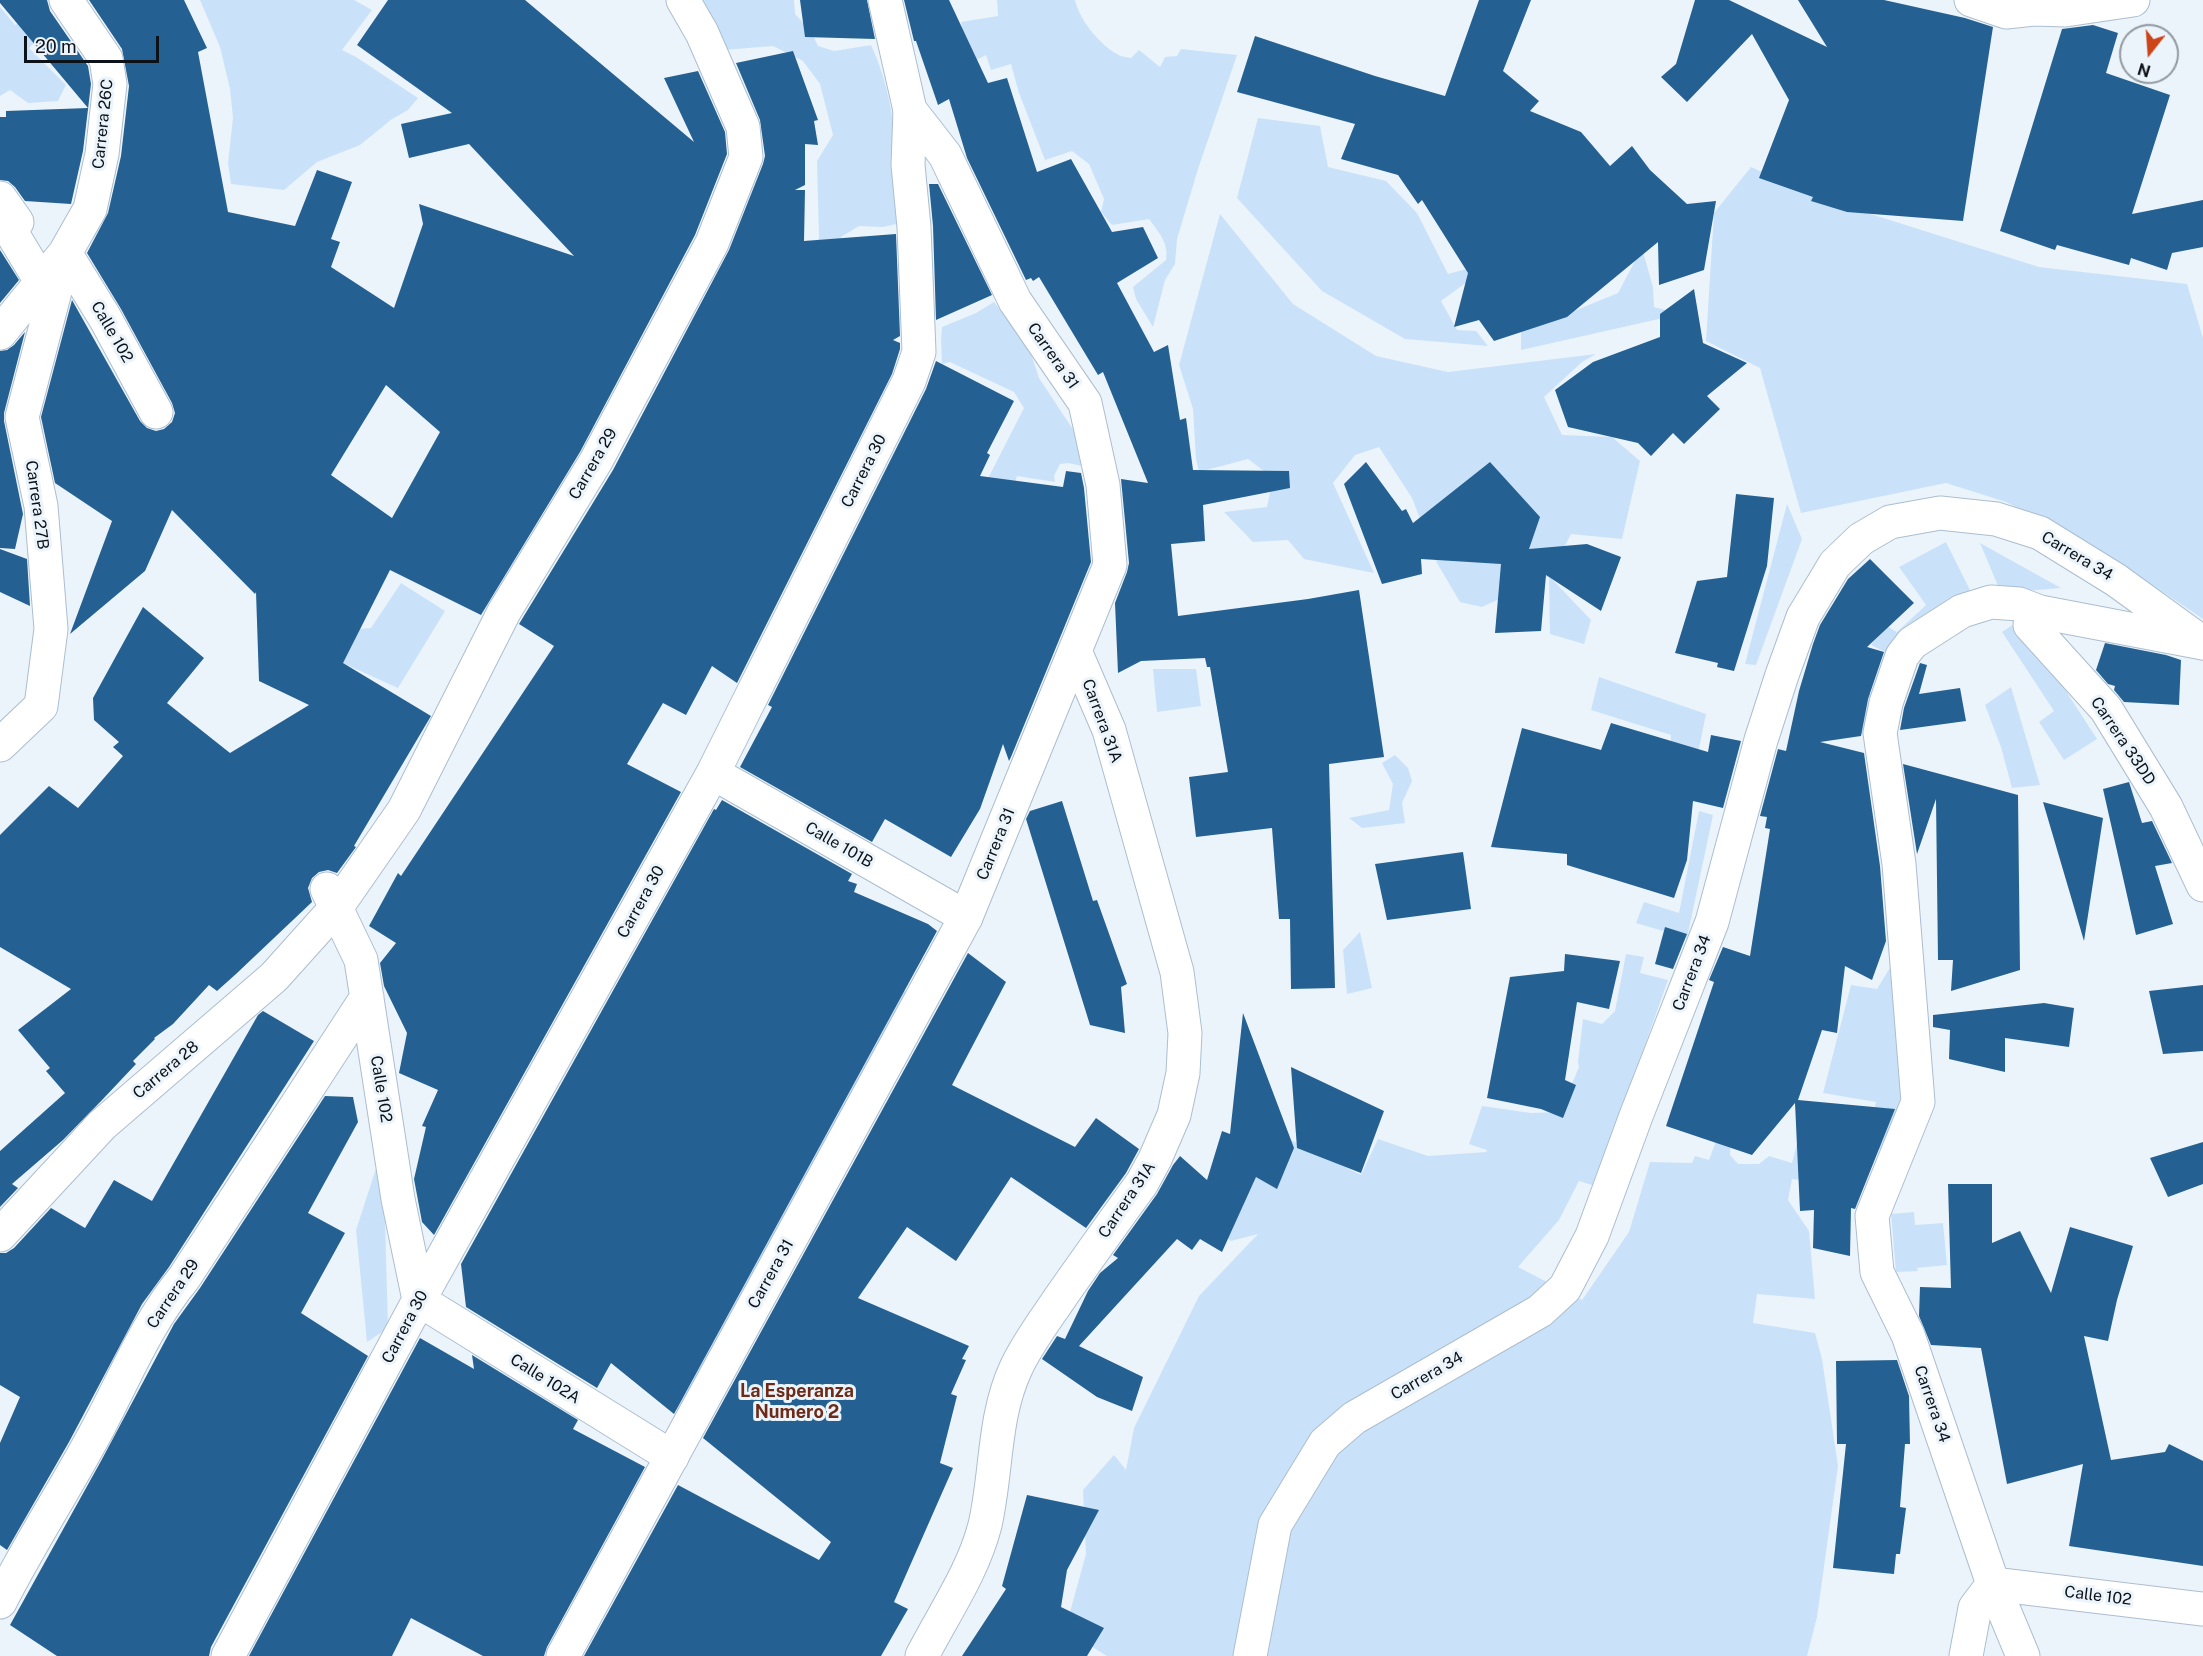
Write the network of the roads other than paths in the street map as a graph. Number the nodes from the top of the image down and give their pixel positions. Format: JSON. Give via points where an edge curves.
{"nodes":[{"id":1,"x":66,"y":0,"type":"edge"},
{"id":2,"x":683,"y":0,"type":"edge"},
{"id":3,"x":885,"y":0,"type":"edge"},
{"id":4,"x":1971,"y":0,"type":"edge"},
{"id":5,"x":2133,"y":0,"type":"edge"},
{"id":6,"x":910,"y":110,"type":"junction"},
{"id":7,"x":0,"y":198,"type":"edge"},
{"id":8,"x":65,"y":253,"type":"junction"},
{"id":9,"x":42,"y":283,"type":"junction"},
{"id":10,"x":0,"y":333,"type":"edge"},
{"id":11,"x":156,"y":412,"type":"dead end"},
{"id":12,"x":2029,"y":608,"type":"junction"},
{"id":13,"x":2203,"y":643,"type":"edge"},
{"id":14,"x":1075,"y":651,"type":"junction"},
{"id":15,"x":0,"y":745,"type":"edge"},
{"id":16,"x":712,"y":773,"type":"junction"},
{"id":17,"x":2203,"y":885,"type":"edge"},
{"id":18,"x":330,"y":896,"type":"junction"},
{"id":19,"x":966,"y":917,"type":"junction"},
{"id":20,"x":367,"y":997,"type":"junction"},
{"id":21,"x":0,"y":1235,"type":"edge"},
{"id":22,"x":419,"y":1300,"type":"junction"},
{"id":23,"x":672,"y":1457,"type":"junction"},
{"id":24,"x":1993,"y":1584,"type":"junction"},
{"id":25,"x":0,"y":1602,"type":"edge"},
{"id":26,"x":2203,"y":1609,"type":"edge"},
{"id":27,"x":228,"y":1656,"type":"edge"},
{"id":28,"x":563,"y":1656,"type":"edge"},
{"id":29,"x":922,"y":1656,"type":"edge"},
{"id":30,"x":1250,"y":1656,"type":"edge"},
{"id":31,"x":1966,"y":1656,"type":"edge"},
{"id":32,"x":2023,"y":1656,"type":"edge"}],
"edges":[{"from":1,"to":8,"type":"street","name":"Carrera 26C","via":[[106,58],[110,84],[102,154],[90,209]]},
{"from":2,"to":18,"type":"street","name":"Carrera 29","via":[[702,33],[743,127],[746,157],[735,188],[712,243],[607,441],[504,612],[404,810]]},
{"from":3,"to":6,"type":"street","name":"Carrera 31"},
{"from":4,"to":5,"type":"street","via":[[2006,12],[2065,10]]},
{"from":6,"to":14,"type":"street","name":"Carrera 31","via":[[945,154],[1015,301],[1085,403],[1103,485],[1110,565]]},
{"from":6,"to":16,"type":"street","name":"Carrera 30","via":[[908,165],[919,352],[909,381]]},
{"from":7,"to":9,"type":"street","via":[[17,222],[10,230]]},
{"from":8,"to":9,"type":"street"},
{"from":8,"to":11,"type":"street","name":"Calle 102"},
{"from":8,"to":15,"type":"street","name":"Carrera 27B","via":[[22,417],[41,506],[51,629],[41,706]]},
{"from":9,"to":10,"type":"street"},
{"from":12,"to":13,"type":"street","name":"Carrera 34"},
{"from":12,"to":17,"type":"street","name":"Carrera 33DD","via":[[2030,625],[2106,710],[2166,807]]},
{"from":12,"to":24,"type":"street","name":"Carrera 34","via":[[1991,602],[1962,611],[1912,643],[1902,656],[1880,733],[1899,864],[1918,1102],[1872,1216],[1878,1272],[1908,1335]]},
{"from":13,"to":30,"type":"street","name":"Carrera 34","via":[[2116,580],[2040,533],[1996,519],[1940,513],[1890,522],[1861,539],[1835,564],[1800,627],[1761,740],[1712,922],[1592,1236],[1565,1288],[1540,1311],[1354,1418],[1325,1443],[1275,1526]]},
{"from":14,"to":19,"type":"street","name":"Carrera 31"},
{"from":14,"to":29,"type":"street","name":"Carrera 31A","via":[[1109,730],[1177,972],[1185,1033],[1183,1073],[1173,1115],[1142,1183],[1034,1336],[1016,1368],[1000,1421],[978,1549]]},
{"from":16,"to":19,"type":"street","name":"Calle 101B"},
{"from":16,"to":22,"type":"street","name":"Carrera 30"},
{"from":18,"to":20,"type":"street","name":"Calle 102","via":[[361,960]]},
{"from":18,"to":21,"type":"street","name":"Carrera 28","via":[[274,977],[102,1125]]},
{"from":19,"to":23,"type":"street","name":"Carrera 31"},
{"from":20,"to":22,"type":"street","name":"Calle 102","via":[[398,1199]]},
{"from":20,"to":25,"type":"street","name":"Carrera 29","via":[[166,1299]]},
{"from":22,"to":23,"type":"street","name":"Calle 102A"},
{"from":22,"to":27,"type":"street","name":"Carrera 30"},
{"from":23,"to":28,"type":"street","name":"Carrera 31"},
{"from":24,"to":26,"type":"street","name":"Calle 102"},
{"from":24,"to":31,"type":"street","via":[[1975,1608]]},
{"from":24,"to":32,"type":"street","name":"Carrera 34"}]}
